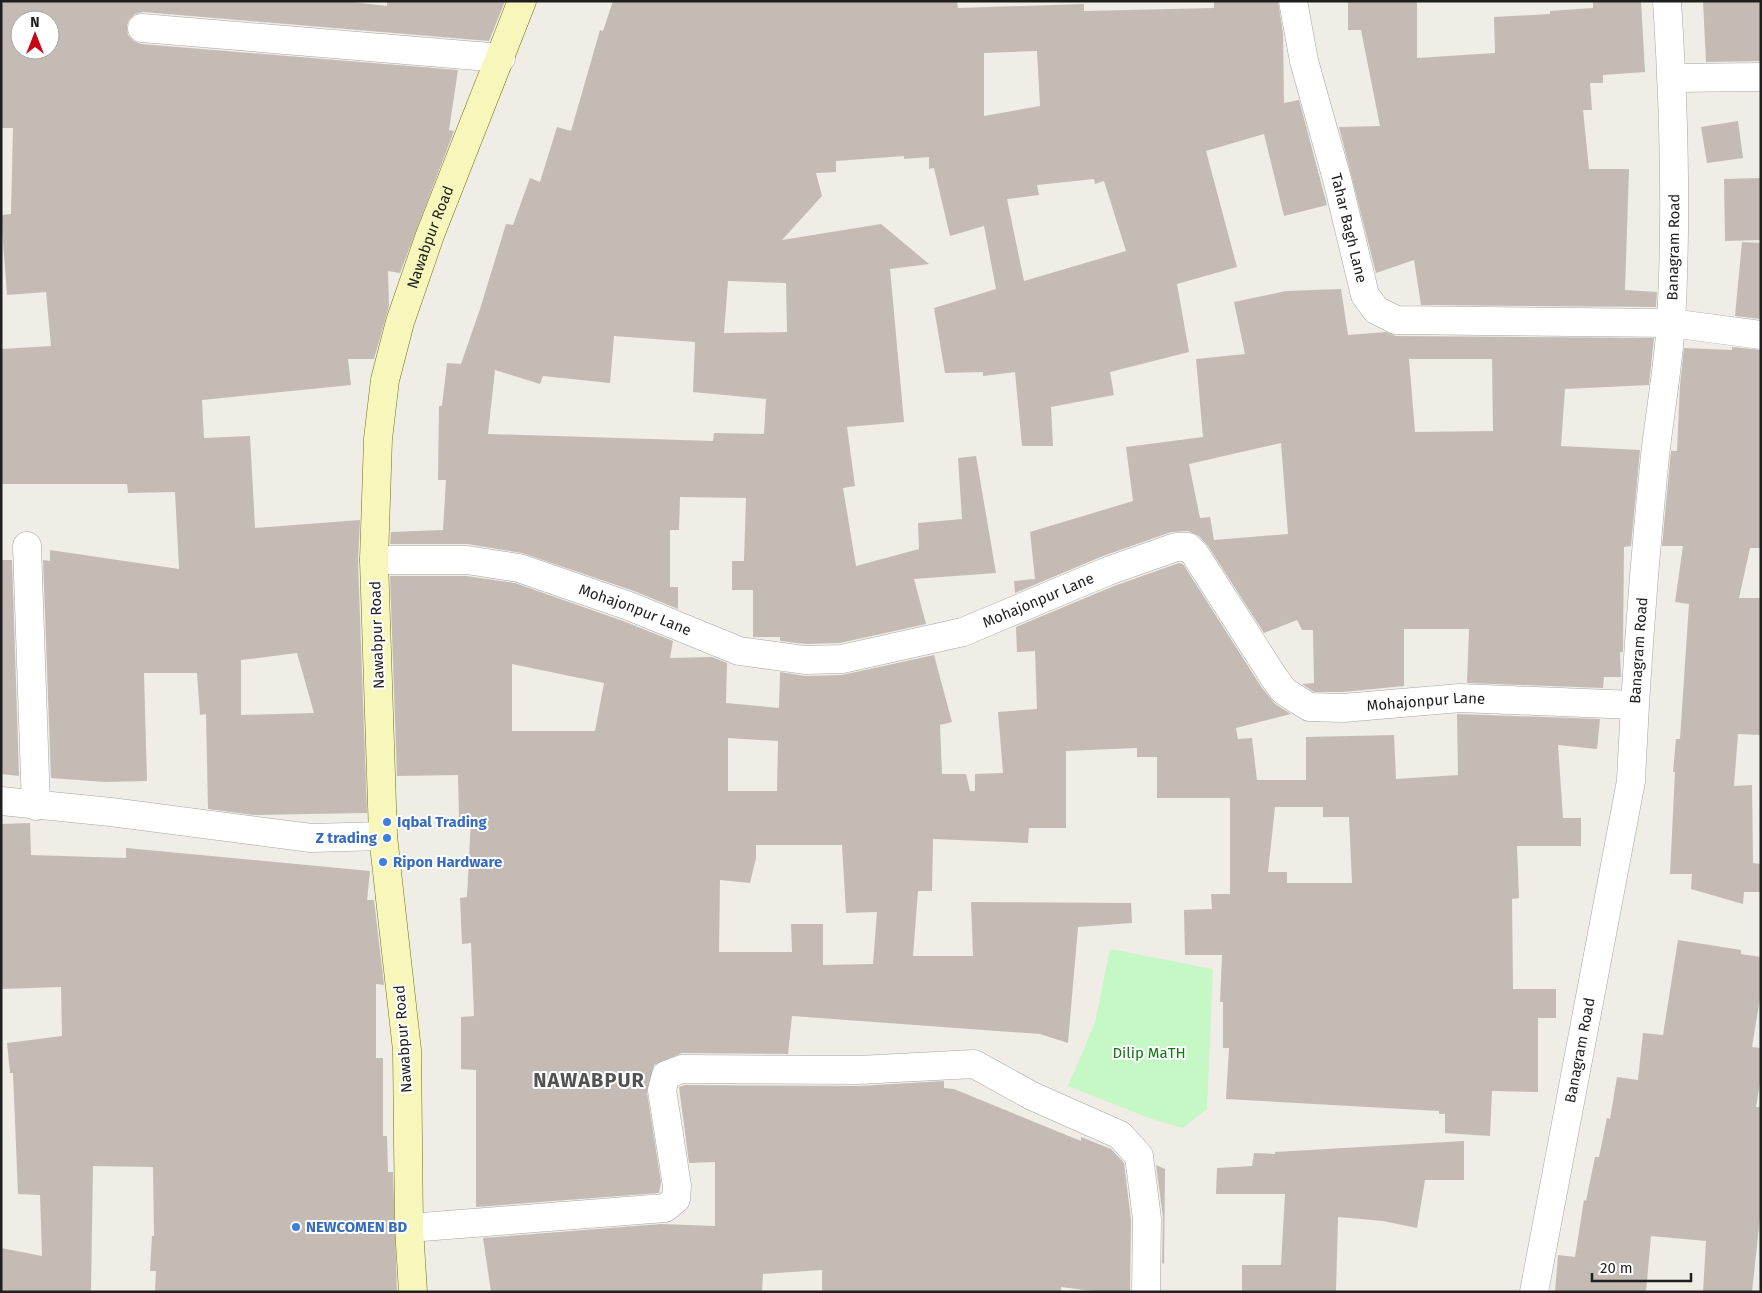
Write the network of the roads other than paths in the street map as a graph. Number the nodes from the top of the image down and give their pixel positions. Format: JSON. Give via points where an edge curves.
{"nodes":[{"id":1,"x":522,"y":1,"type":"edge"},
{"id":2,"x":1293,"y":1,"type":"edge"},
{"id":3,"x":1667,"y":1,"type":"edge"},
{"id":4,"x":142,"y":28,"type":"dead end"},
{"id":5,"x":501,"y":58,"type":"junction"},
{"id":6,"x":1761,"y":77,"type":"edge"},
{"id":7,"x":1672,"y":78,"type":"junction"},
{"id":8,"x":1671,"y":323,"type":"junction"},
{"id":9,"x":1761,"y":335,"type":"edge"},
{"id":10,"x":27,"y":546,"type":"dead end"},
{"id":11,"x":374,"y":560,"type":"junction"},
{"id":12,"x":1634,"y":705,"type":"junction"},
{"id":13,"x":1,"y":801,"type":"edge"},
{"id":14,"x":36,"y":806,"type":"junction"},
{"id":15,"x":383,"y":836,"type":"junction"},
{"id":16,"x":408,"y":1228,"type":"junction"},
{"id":17,"x":413,"y":1292,"type":"edge"},
{"id":18,"x":1146,"y":1292,"type":"edge"},
{"id":19,"x":1534,"y":1292,"type":"edge"}],
"edges":[{"from":1,"to":5,"type":"main road","name":"Nawabpur Road"},
{"from":2,"to":8,"type":"street","name":"Tahar Bagh Lane","via":[[1304,61],[1365,296],[1376,310],[1396,320]]},
{"from":3,"to":7,"type":"street","name":"Banagram Road"},
{"from":4,"to":5,"type":"street"},
{"from":5,"to":11,"type":"main road","name":"Nawabpur Road","via":[[430,235],[400,322],[385,380],[378,439]]},
{"from":6,"to":7,"type":"street"},
{"from":7,"to":8,"type":"street","name":"Banagram Road"},
{"from":8,"to":9,"type":"street","name":"Tahar Bagh Lane"},
{"from":8,"to":12,"type":"street","name":"Banagram Road","via":[[1647,536]]},
{"from":10,"to":14,"type":"street"},
{"from":11,"to":12,"type":"street","name":"Mohajonpur Lane","via":[[467,560],[519,568],[629,606],[739,652],[806,660],[842,659],[963,632],[1108,571],[1176,547],[1188,547],[1284,691],[1310,707],[1343,708],[1460,698]]},
{"from":11,"to":15,"type":"main road","name":"Nawabpur Road"},
{"from":12,"to":19,"type":"street","name":"Banagram Road","via":[[1631,781]]},
{"from":13,"to":14,"type":"street"},
{"from":14,"to":15,"type":"street","via":[[111,812],[311,838]]},
{"from":15,"to":16,"type":"main road","name":"Nawabpur Road","via":[[406,1050]]},
{"from":16,"to":17,"type":"main road","name":"Nawabpur Road"},
{"from":16,"to":18,"type":"street","via":[[665,1208],[676,1199],[677,1186],[662,1090],[666,1076],[682,1069],[858,1070],[974,1064],[1032,1096],[1120,1135],[1139,1156],[1147,1219]]}]}
